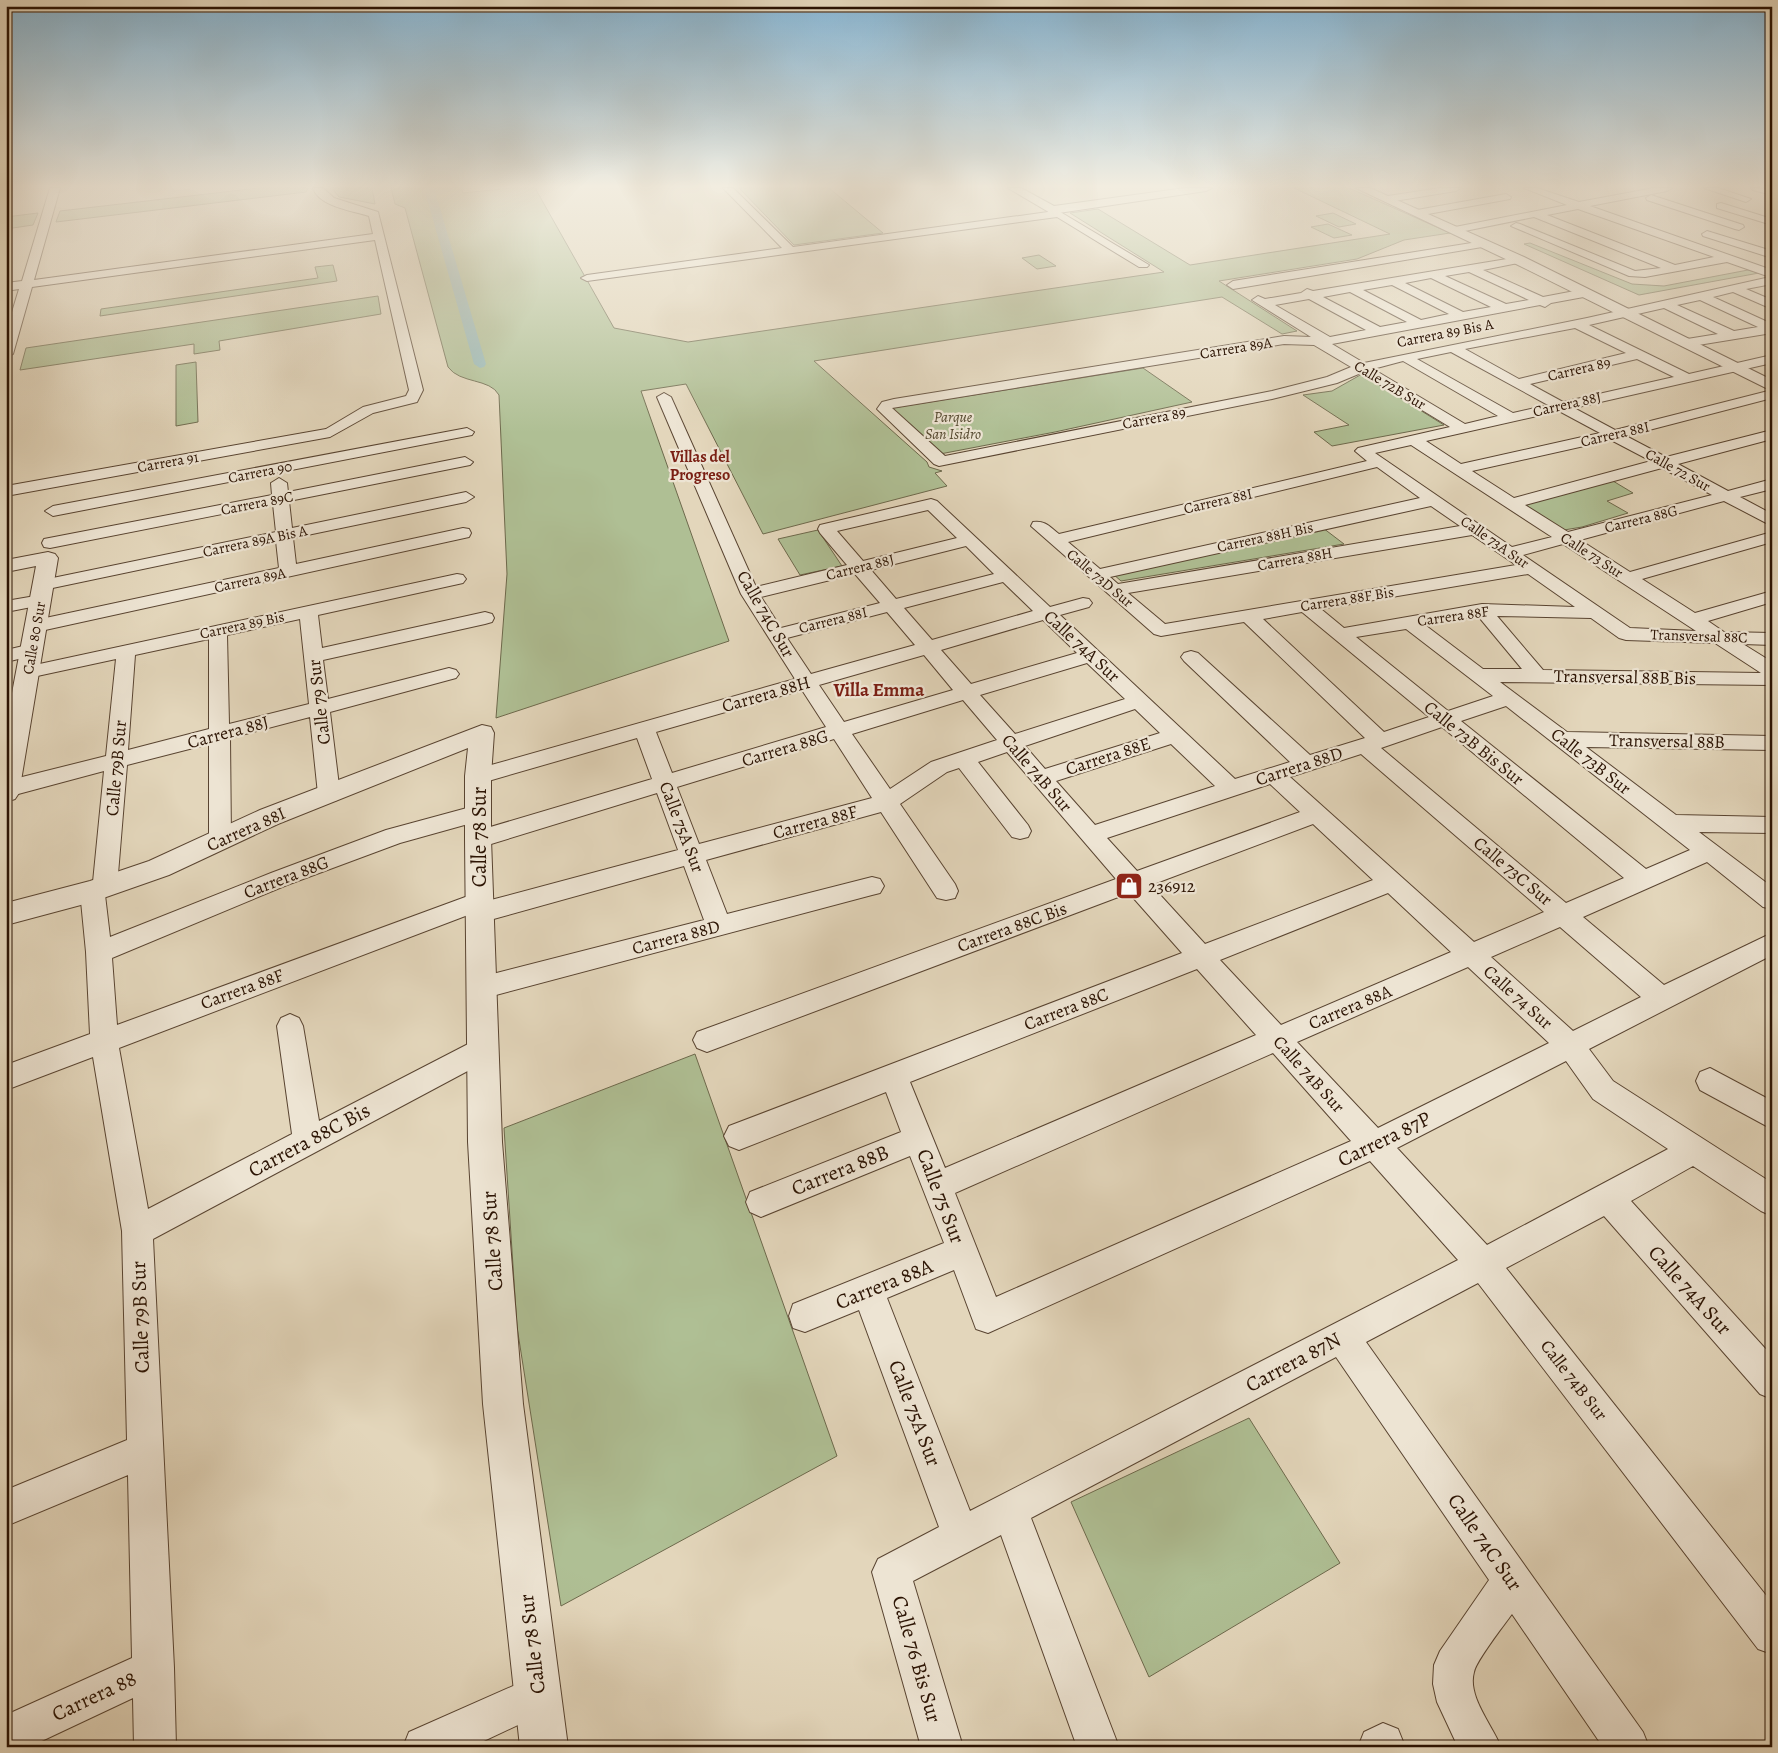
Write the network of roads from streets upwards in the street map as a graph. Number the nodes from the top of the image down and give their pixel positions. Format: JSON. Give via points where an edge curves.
{"nodes":[{"id":1,"x":31,"y":270,"type":"edge"},
{"id":2,"x":131,"y":270,"type":"edge"},
{"id":3,"x":387,"y":270,"type":"edge"},
{"id":4,"x":649,"y":270,"type":"edge"},
{"id":5,"x":1326,"y":270,"type":"edge"},
{"id":6,"x":1372,"y":270,"type":"edge"},
{"id":7,"x":1421,"y":270,"type":"edge"},
{"id":8,"x":1460,"y":270,"type":"edge"},
{"id":9,"x":1474,"y":270,"type":"edge"},
{"id":10,"x":1539,"y":270,"type":"edge"},
{"id":11,"x":1623,"y":270,"type":"edge"},
{"id":12,"x":1670,"y":270,"type":"edge"},
{"id":13,"x":1753,"y":270,"type":"edge"},
{"id":14,"x":1319,"y":271,"type":"junction"},
{"id":15,"x":1432,"y":275,"type":"junction"},
{"id":16,"x":587,"y":278,"type":"dead end"},
{"id":17,"x":1279,"y":278,"type":"junction"},
{"id":18,"x":1771,"y":279,"type":"edge"},
{"id":19,"x":1394,"y":281,"type":"junction"},
{"id":20,"x":27,"y":284,"type":"junction"},
{"id":21,"x":6,"y":287,"type":"edge"},
{"id":22,"x":1352,"y":288,"type":"junction"},
{"id":23,"x":1735,"y":288,"type":"junction"},
{"id":24,"x":1585,"y":293,"type":"junction"},
{"id":25,"x":1311,"y":295,"type":"junction"},
{"id":26,"x":1701,"y":296,"type":"junction"},
{"id":27,"x":1542,"y":301,"type":"junction"},
{"id":28,"x":1264,"y":303,"type":"junction"},
{"id":29,"x":1665,"y":304,"type":"junction"},
{"id":30,"x":1772,"y":305,"type":"edge"},
{"id":31,"x":1504,"y":308,"type":"junction"},
{"id":32,"x":1626,"y":313,"type":"junction"},
{"id":33,"x":1462,"y":316,"type":"junction"},
{"id":34,"x":1440,"y":320,"type":"junction"},
{"id":35,"x":1582,"y":323,"type":"junction"},
{"id":36,"x":1420,"y":324,"type":"junction"},
{"id":37,"x":1772,"y":329,"type":"edge"},
{"id":38,"x":1377,"y":332,"type":"junction"},
{"id":39,"x":1733,"y":336,"type":"junction"},
{"id":40,"x":1323,"y":341,"type":"junction"},
{"id":41,"x":1484,"y":342,"type":"junction"},
{"id":42,"x":1686,"y":343,"type":"junction"},
{"id":43,"x":1453,"y":348,"type":"junction"},
{"id":44,"x":6,"y":354,"type":"edge"},
{"id":45,"x":1640,"y":354,"type":"junction"},
{"id":46,"x":1405,"y":357,"type":"junction"},
{"id":47,"x":1772,"y":359,"type":"edge"},
{"id":48,"x":1732,"y":366,"type":"junction"},
{"id":49,"x":1360,"y":368,"type":"junction"},
{"id":50,"x":1685,"y":377,"type":"junction"},
{"id":51,"x":1518,"y":383,"type":"junction"},
{"id":52,"x":1772,"y":386,"type":"edge"},
{"id":53,"x":1772,"y":394,"type":"edge"},
{"id":54,"x":664,"y":397,"type":"dead end"},
{"id":55,"x":1559,"y":406,"type":"junction"},
{"id":56,"x":1509,"y":417,"type":"junction"},
{"id":57,"x":1462,"y":428,"type":"junction"},
{"id":58,"x":467,"y":432,"type":"dead end"},
{"id":59,"x":1772,"y":434,"type":"edge"},
{"id":60,"x":1613,"y":435,"type":"junction"},
{"id":61,"x":1412,"y":439,"type":"junction"},
{"id":62,"x":1363,"y":450,"type":"joint"},
{"id":63,"x":945,"y":461,"type":"joint"},
{"id":64,"x":465,"y":462,"type":"dead end"},
{"id":65,"x":1380,"y":462,"type":"junction"},
{"id":66,"x":1666,"y":464,"type":"junction"},
{"id":67,"x":277,"y":468,"type":"junction"},
{"id":68,"x":1458,"y":469,"type":"junction"},
{"id":69,"x":6,"y":480,"type":"edge"},
{"id":70,"x":56,"y":482,"type":"junction"},
{"id":71,"x":1772,"y":484,"type":"edge"},
{"id":72,"x":33,"y":486,"type":"junction"},
{"id":73,"x":6,"y":491,"type":"edge"},
{"id":74,"x":1726,"y":496,"type":"junction"},
{"id":75,"x":466,"y":497,"type":"dead end"},
{"id":76,"x":281,"y":498,"type":"junction"},
{"id":77,"x":1434,"y":500,"type":"junction"},
{"id":78,"x":1512,"y":503,"type":"junction"},
{"id":79,"x":53,"y":511,"type":"junction"},
{"id":80,"x":1772,"y":521,"type":"edge"},
{"id":81,"x":1039,"y":526,"type":"dead end"},
{"id":82,"x":826,"y":529,"type":"joint"},
{"id":83,"x":1476,"y":529,"type":"junction"},
{"id":84,"x":463,"y":533,"type":"dead end"},
{"id":85,"x":284,"y":535,"type":"junction"},
{"id":86,"x":1772,"y":537,"type":"edge"},
{"id":87,"x":1566,"y":538,"type":"junction"},
{"id":88,"x":970,"y":540,"type":"junction"},
{"id":89,"x":1056,"y":540,"type":"junction"},
{"id":90,"x":49,"y":551,"type":"junction"},
{"id":91,"x":1509,"y":553,"type":"junction"},
{"id":92,"x":6,"y":566,"type":"edge"},
{"id":93,"x":859,"y":567,"type":"junction"},
{"id":94,"x":1532,"y":568,"type":"junction"},
{"id":95,"x":288,"y":571,"type":"junction"},
{"id":96,"x":1096,"y":575,"type":"junction"},
{"id":97,"x":1007,"y":576,"type":"junction"},
{"id":98,"x":1628,"y":578,"type":"junction"},
{"id":99,"x":457,"y":579,"type":"dead end"},
{"id":100,"x":1470,"y":579,"type":"junction"},
{"id":101,"x":1114,"y":590,"type":"junction"},
{"id":102,"x":42,"y":593,"type":"junction"},
{"id":103,"x":750,"y":594,"type":"junction"},
{"id":104,"x":1772,"y":596,"type":"edge"},
{"id":105,"x":1083,"y":602,"type":"dead end"},
{"id":106,"x":1753,"y":602,"type":"junction"},
{"id":107,"x":892,"y":605,"type":"junction"},
{"id":108,"x":1306,"y":606,"type":"junction"},
{"id":109,"x":6,"y":607,"type":"edge"},
{"id":110,"x":1491,"y":610,"type":"junction"},
{"id":111,"x":308,"y":611,"type":"junction"},
{"id":112,"x":1047,"y":613,"type":"junction"},
{"id":113,"x":1596,"y":613,"type":"junction"},
{"id":114,"x":1772,"y":613,"type":"edge"},
{"id":115,"x":1249,"y":616,"type":"junction"},
{"id":116,"x":485,"y":618,"type":"dead end"},
{"id":117,"x":1693,"y":620,"type":"junction"},
{"id":118,"x":1409,"y":622,"type":"junction"},
{"id":119,"x":36,"y":626,"type":"junction"},
{"id":120,"x":1161,"y":630,"type":"joint"},
{"id":121,"x":218,"y":631,"type":"junction"},
{"id":122,"x":1341,"y":634,"type":"junction"},
{"id":123,"x":1626,"y":634,"type":"joint"},
{"id":124,"x":775,"y":635,"type":"junction"},
{"id":125,"x":1719,"y":637,"type":"junction"},
{"id":126,"x":1772,"y":639,"type":"edge"},
{"id":127,"x":928,"y":647,"type":"junction"},
{"id":128,"x":126,"y":650,"type":"junction"},
{"id":129,"x":6,"y":656,"type":"edge"},
{"id":130,"x":314,"y":656,"type":"junction"},
{"id":131,"x":1091,"y":656,"type":"junction"},
{"id":132,"x":1191,"y":657,"type":"dead end"},
{"id":133,"x":30,"y":661,"type":"junction"},
{"id":134,"x":1772,"y":671,"type":"edge"},
{"id":135,"x":449,"y":674,"type":"dead end"},
{"id":136,"x":1478,"y":675,"type":"junction"},
{"id":137,"x":1538,"y":676,"type":"junction"},
{"id":138,"x":1772,"y":679,"type":"edge"},
{"id":139,"x":806,"y":682,"type":"junction"},
{"id":140,"x":967,"y":693,"type":"junction"},
{"id":141,"x":1509,"y":698,"type":"junction"},
{"id":142,"x":1139,"y":701,"type":"junction"},
{"id":143,"x":14,"y":704,"type":"edge"},
{"id":144,"x":320,"y":708,"type":"junction"},
{"id":145,"x":1445,"y":719,"type":"junction"},
{"id":146,"x":644,"y":729,"type":"junction"},
{"id":147,"x":839,"y":731,"type":"junction"},
{"id":148,"x":482,"y":733,"type":"joint"},
{"id":149,"x":218,"y":734,"type":"junction"},
{"id":150,"x":1175,"y":735,"type":"junction"},
{"id":151,"x":1562,"y":739,"type":"junction"},
{"id":152,"x":1011,"y":743,"type":"junction"},
{"id":153,"x":1372,"y":743,"type":"junction"},
{"id":154,"x":1772,"y":743,"type":"edge"},
{"id":155,"x":964,"y":759,"type":"junction"},
{"id":156,"x":116,"y":760,"type":"junction"},
{"id":157,"x":1306,"y":764,"type":"junction"},
{"id":158,"x":1274,"y":774,"type":"junction"},
{"id":159,"x":478,"y":776,"type":"junction"},
{"id":160,"x":1041,"y":778,"type":"junction"},
{"id":161,"x":665,"y":783,"type":"junction"},
{"id":162,"x":1232,"y":788,"type":"junction"},
{"id":163,"x":7,"y":791,"type":"edge"},
{"id":164,"x":330,"y":794,"type":"junction"},
{"id":165,"x":887,"y":802,"type":"junction"},
{"id":166,"x":1317,"y":814,"type":"junction"},
{"id":167,"x":1672,"y":823,"type":"junction"},
{"id":168,"x":1772,"y":824,"type":"edge"},
{"id":169,"x":478,"y":826,"type":"junction"},
{"id":170,"x":1020,"y":831,"type":"dead end"},
{"id":171,"x":1090,"y":835,"type":"junction"},
{"id":172,"x":220,"y":840,"type":"junction"},
{"id":173,"x":1708,"y":852,"type":"junction"},
{"id":174,"x":692,"y":855,"type":"junction"},
{"id":175,"x":1643,"y":880,"type":"junction"},
{"id":176,"x":1134,"y":882,"type":"junction"},
{"id":177,"x":1392,"y":882,"type":"junction"},
{"id":178,"x":872,"y":886,"type":"dead end"},
{"id":179,"x":99,"y":888,"type":"junction"},
{"id":180,"x":946,"y":891,"type":"dead end"},
{"id":181,"x":1772,"y":900,"type":"edge"},
{"id":182,"x":479,"y":907,"type":"junction"},
{"id":183,"x":6,"y":914,"type":"edge"},
{"id":184,"x":1564,"y":914,"type":"junction"},
{"id":185,"x":719,"y":926,"type":"junction"},
{"id":186,"x":1772,"y":943,"type":"edge"},
{"id":187,"x":99,"y":952,"type":"junction"},
{"id":188,"x":1471,"y":954,"type":"junction"},
{"id":189,"x":1202,"y":956,"type":"junction"},
{"id":190,"x":480,"y":988,"type":"junction"},
{"id":191,"x":1661,"y":998,"type":"junction"},
{"id":192,"x":290,"y":1026,"type":"dead end"},
{"id":193,"x":1277,"y":1039,"type":"junction"},
{"id":194,"x":104,"y":1040,"type":"junction"},
{"id":195,"x":707,"y":1040,"type":"dead end"},
{"id":196,"x":1570,"y":1045,"type":"junction"},
{"id":197,"x":482,"y":1050,"type":"junction"},
{"id":198,"x":894,"y":1076,"type":"junction"},
{"id":199,"x":6,"y":1078,"type":"edge"},
{"id":200,"x":1710,"y":1081,"type":"dead end"},
{"id":201,"x":1772,"y":1116,"type":"edge"},
{"id":202,"x":739,"y":1136,"type":"dead end"},
{"id":203,"x":918,"y":1139,"type":"junction"},
{"id":204,"x":308,"y":1141,"type":"junction"},
{"id":205,"x":1374,"y":1145,"type":"junction"},
{"id":206,"x":1694,"y":1150,"type":"junction"},
{"id":207,"x":937,"y":1186,"type":"junction"},
{"id":208,"x":1608,"y":1198,"type":"junction"},
{"id":209,"x":1772,"y":1201,"type":"edge"},
{"id":210,"x":761,"y":1202,"type":"dead end"},
{"id":211,"x":137,"y":1231,"type":"junction"},
{"id":212,"x":962,"y":1251,"type":"junction"},
{"id":213,"x":1483,"y":1264,"type":"junction"},
{"id":214,"x":868,"y":1290,"type":"junction"},
{"id":215,"x":805,"y":1316,"type":"dead end"},
{"id":216,"x":988,"y":1317,"type":"joint"},
{"id":217,"x":1342,"y":1337,"type":"junction"},
{"id":218,"x":1772,"y":1382,"type":"edge"},
{"id":219,"x":146,"y":1450,"type":"junction"},
{"id":220,"x":6,"y":1508,"type":"edge"},
{"id":221,"x":1010,"y":1510,"type":"junction"},
{"id":222,"x":961,"y":1536,"type":"junction"},
{"id":223,"x":891,"y":1572,"type":"joint"},
{"id":224,"x":1512,"y":1580,"type":"junction"},
{"id":225,"x":1772,"y":1635,"type":"edge"},
{"id":226,"x":154,"y":1668,"type":"junction"},
{"id":227,"x":538,"y":1695,"type":"junction"},
{"id":228,"x":6,"y":1736,"type":"edge"},
{"id":229,"x":155,"y":1747,"type":"edge"},
{"id":230,"x":424,"y":1747,"type":"edge"},
{"id":231,"x":544,"y":1747,"type":"edge"},
{"id":232,"x":942,"y":1747,"type":"edge"},
{"id":233,"x":1098,"y":1747,"type":"edge"},
{"id":234,"x":1480,"y":1747,"type":"edge"},
{"id":235,"x":1628,"y":1747,"type":"edge"}],
"edges":[{"from":1,"to":20,"type":"street"},
{"from":2,"to":20,"type":"street"},
{"from":3,"to":70,"type":"street","name":"Carrera 91","via":[[416,390],[412,399],[368,410],[330,433]]},
{"from":4,"to":16,"type":"street"},
{"from":5,"to":14,"type":"street"},
{"from":6,"to":19,"type":"street"},
{"from":7,"to":15,"type":"street"},
{"from":8,"to":15,"type":"street"},
{"from":9,"to":27,"type":"street"},
{"from":10,"to":24,"type":"street"},
{"from":11,"to":12,"type":"street","via":[[1633,274]]},
{"from":13,"to":18,"type":"street"},
{"from":14,"to":17,"type":"street"},
{"from":14,"to":22,"type":"street"},
{"from":15,"to":19,"type":"street"},
{"from":15,"to":31,"type":"street"},
{"from":17,"to":25,"type":"street"},
{"from":17,"to":28,"type":"street","name":"Calle 72B Sur","via":[[1233,285]]},
{"from":18,"to":23,"type":"street","name":"Carrera 89 Bis A"},
{"from":19,"to":22,"type":"street"},
{"from":19,"to":33,"type":"street"},
{"from":20,"to":21,"type":"street"},
{"from":20,"to":44,"type":"street"},
{"from":22,"to":25,"type":"street"},
{"from":22,"to":36,"type":"street"},
{"from":23,"to":26,"type":"street","name":"Carrera 89 Bis A"},
{"from":23,"to":30,"type":"street"},
{"from":24,"to":27,"type":"street","name":"Carrera 89A"},
{"from":24,"to":32,"type":"street"},
{"from":25,"to":28,"type":"street"},
{"from":25,"to":38,"type":"street"},
{"from":26,"to":29,"type":"street","name":"Carrera 89 Bis A"},
{"from":26,"to":37,"type":"street"},
{"from":27,"to":31,"type":"street","name":"Carrera 89A"},
{"from":27,"to":35,"type":"street"},
{"from":28,"to":40,"type":"street","name":"Calle 72B Sur"},
{"from":29,"to":32,"type":"street","name":"Carrera 89 Bis A"},
{"from":29,"to":39,"type":"street"},
{"from":31,"to":33,"type":"street","name":"Carrera 89A"},
{"from":32,"to":35,"type":"street","name":"Carrera 89 Bis A"},
{"from":32,"to":42,"type":"street"},
{"from":33,"to":34,"type":"street","name":"Carrera 89A"},
{"from":34,"to":36,"type":"street","name":"Carrera 89A"},
{"from":34,"to":41,"type":"street"},
{"from":35,"to":41,"type":"street","name":"Carrera 89 Bis A"},
{"from":35,"to":45,"type":"street"},
{"from":36,"to":38,"type":"street","name":"Carrera 89A"},
{"from":37,"to":39,"type":"street"},
{"from":38,"to":40,"type":"street","name":"Carrera 89A"},
{"from":39,"to":42,"type":"street"},
{"from":40,"to":49,"type":"street","name":"Calle 72B Sur"},
{"from":40,"to":63,"type":"street","name":"Carrera 89A","via":[[1276,342],[887,405],[886,412],[938,461]]},
{"from":41,"to":43,"type":"street","name":"Carrera 89 Bis A"},
{"from":42,"to":48,"type":"street"},
{"from":43,"to":46,"type":"street","name":"Carrera 89 Bis A"},
{"from":43,"to":51,"type":"street","name":"Calle 72 Sur"},
{"from":45,"to":50,"type":"street"},
{"from":45,"to":51,"type":"street","name":"Carrera 89"},
{"from":46,"to":49,"type":"street","name":"Carrera 89 Bis A"},
{"from":46,"to":56,"type":"street"},
{"from":47,"to":48,"type":"street","name":"Carrera 88J"},
{"from":48,"to":50,"type":"street","name":"Carrera 88J"},
{"from":48,"to":52,"type":"street"},
{"from":49,"to":57,"type":"street","name":"Calle 72B Sur"},
{"from":49,"to":63,"type":"street","name":"Carrera 89","via":[[1332,380],[1272,395]]},
{"from":50,"to":55,"type":"street","name":"Carrera 88J"},
{"from":51,"to":55,"type":"street","name":"Calle 72 Sur"},
{"from":53,"to":60,"type":"street","name":"Carrera 88I"},
{"from":54,"to":103,"type":"street","name":"Calle 74C Sur"},
{"from":55,"to":56,"type":"street","name":"Carrera 88J"},
{"from":55,"to":60,"type":"street","name":"Calle 72 Sur"},
{"from":56,"to":57,"type":"street","name":"Carrera 88J"},
{"from":57,"to":61,"type":"street","name":"Carrera 88J"},
{"from":58,"to":67,"type":"street","name":"Carrera 90"},
{"from":59,"to":66,"type":"street"},
{"from":60,"to":66,"type":"street","name":"Calle 72 Sur"},
{"from":60,"to":68,"type":"street","name":"Carrera 88I"},
{"from":61,"to":62,"type":"street","name":"Carrera 88J"},
{"from":61,"to":68,"type":"street","name":"Calle 73 Sur"},
{"from":62,"to":65,"type":"street","name":"Calle 73A Sur"},
{"from":64,"to":76,"type":"street","name":"Carrera 89C"},
{"from":65,"to":77,"type":"street","name":"Calle 73A Sur"},
{"from":65,"to":89,"type":"street","name":"Carrera 88I"},
{"from":66,"to":74,"type":"street","name":"Calle 72 Sur"},
{"from":66,"to":78,"type":"street"},
{"from":67,"to":76,"type":"street"},
{"from":67,"to":79,"type":"street","name":"Carrera 90"},
{"from":68,"to":78,"type":"street","name":"Calle 73 Sur"},
{"from":69,"to":72,"type":"street"},
{"from":70,"to":72,"type":"street","name":"Carrera 91"},
{"from":70,"to":79,"type":"street","name":"Calle 80 Sur"},
{"from":71,"to":74,"type":"street","name":"Carrera 88G"},
{"from":72,"to":73,"type":"street","name":"Carrera 91"},
{"from":74,"to":80,"type":"street","name":"Calle 72 Sur"},
{"from":74,"to":87,"type":"street","name":"Carrera 88G"},
{"from":75,"to":85,"type":"street","name":"Carrera 89A Bis A"},
{"from":76,"to":85,"type":"street"},
{"from":76,"to":90,"type":"street","name":"Carrera 89C"},
{"from":77,"to":83,"type":"street","name":"Calle 73A Sur"},
{"from":77,"to":96,"type":"street","name":"Carrera 88H Bis"},
{"from":78,"to":87,"type":"street","name":"Calle 73 Sur"},
{"from":79,"to":90,"type":"street","name":"Calle 80 Sur"},
{"from":81,"to":89,"type":"street","name":"Calle 73D Sur"},
{"from":82,"to":88,"type":"street","name":"Calle 74A Sur","via":[[932,504]]},
{"from":82,"to":93,"type":"street","name":"Calle 74B Sur"},
{"from":83,"to":91,"type":"street","name":"Calle 73A Sur"},
{"from":83,"to":101,"type":"street","name":"Carrera 88H"},
{"from":84,"to":95,"type":"street","name":"Carrera 89A"},
{"from":85,"to":95,"type":"street"},
{"from":85,"to":102,"type":"street","name":"Carrera 89A Bis A"},
{"from":86,"to":98,"type":"street"},
{"from":87,"to":91,"type":"street","name":"Carrera 88G"},
{"from":87,"to":98,"type":"street","name":"Calle 73 Sur"},
{"from":88,"to":93,"type":"street","name":"Carrera 88J"},
{"from":88,"to":97,"type":"street","name":"Calle 74A Sur"},
{"from":89,"to":96,"type":"street","name":"Calle 73D Sur"},
{"from":90,"to":92,"type":"street"},
{"from":90,"to":102,"type":"street","name":"Calle 80 Sur"},
{"from":91,"to":94,"type":"street","name":"Calle 73A Sur"},
{"from":93,"to":103,"type":"street","name":"Carrera 88J"},
{"from":93,"to":107,"type":"street","name":"Calle 74B Sur"},
{"from":94,"to":100,"type":"street","name":"Carrera 88F Bis"},
{"from":94,"to":113,"type":"street","name":"Calle 73A Sur"},
{"from":95,"to":119,"type":"street","name":"Carrera 89A"},
{"from":96,"to":101,"type":"street","name":"Calle 73D Sur"},
{"from":97,"to":107,"type":"street","name":"Carrera 88I"},
{"from":97,"to":112,"type":"street","name":"Calle 74A Sur"},
{"from":98,"to":117,"type":"street","name":"Calle 73 Sur"},
{"from":99,"to":111,"type":"street","name":"Carrera 89 Bis"},
{"from":100,"to":108,"type":"street","name":"Carrera 88F Bis"},
{"from":100,"to":110,"type":"street"},
{"from":101,"to":120,"type":"street","name":"Calle 73D Sur"},
{"from":102,"to":109,"type":"street","name":"Carrera 89A Bis A"},
{"from":102,"to":119,"type":"street","name":"Calle 80 Sur"},
{"from":103,"to":124,"type":"street","name":"Calle 74C Sur"},
{"from":104,"to":106,"type":"street"},
{"from":105,"to":112,"type":"street","name":"Carrera 88H"},
{"from":106,"to":114,"type":"street"},
{"from":106,"to":117,"type":"street"},
{"from":107,"to":124,"type":"street","name":"Carrera 88I"},
{"from":107,"to":127,"type":"street","name":"Calle 74B Sur"},
{"from":108,"to":115,"type":"street","name":"Carrera 88F Bis"},
{"from":108,"to":122,"type":"street","name":"Calle 73B Bis Sur"},
{"from":110,"to":113,"type":"street","name":"Carrera 88F"},
{"from":110,"to":118,"type":"street","name":"Carrera 88F"},
{"from":110,"to":137,"type":"street"},
{"from":111,"to":121,"type":"street","name":"Carrera 89 Bis"},
{"from":111,"to":130,"type":"street","name":"Calle 79 Sur"},
{"from":112,"to":127,"type":"street","name":"Carrera 88H"},
{"from":112,"to":131,"type":"street","name":"Calle 74A Sur"},
{"from":113,"to":123,"type":"street","name":"Calle 73A Sur"},
{"from":115,"to":120,"type":"street","name":"Carrera 88F Bis"},
{"from":115,"to":153,"type":"street","name":"Calle 73C Sur"},
{"from":116,"to":130,"type":"street"},
{"from":117,"to":125,"type":"street","name":"Calle 73 Sur"},
{"from":118,"to":122,"type":"street","name":"Carrera 88F"},
{"from":118,"to":136,"type":"street","name":"Calle 73B Sur"},
{"from":119,"to":133,"type":"street","name":"Calle 80 Sur"},
{"from":121,"to":128,"type":"street","name":"Carrera 89 Bis"},
{"from":121,"to":149,"type":"street"},
{"from":122,"to":145,"type":"street","name":"Calle 73B Bis Sur"},
{"from":123,"to":125,"type":"street","name":"Transversal 88C"},
{"from":124,"to":139,"type":"street","name":"Calle 74C Sur"},
{"from":125,"to":126,"type":"street","name":"Transversal 88C"},
{"from":125,"to":134,"type":"street","name":"Calle 73 Sur"},
{"from":127,"to":139,"type":"street","name":"Carrera 88H"},
{"from":127,"to":140,"type":"street","name":"Calle 74B Sur"},
{"from":128,"to":133,"type":"street","name":"Carrera 89 Bis"},
{"from":128,"to":156,"type":"street","name":"Calle 79B Sur"},
{"from":129,"to":133,"type":"street","name":"Carrera 89 Bis"},
{"from":130,"to":144,"type":"street","name":"Calle 79 Sur"},
{"from":131,"to":140,"type":"street","name":"Carrera 88G"},
{"from":131,"to":142,"type":"street","name":"Calle 74A Sur"},
{"from":132,"to":157,"type":"street"},
{"from":133,"to":143,"type":"street","name":"Calle 80 Sur"},
{"from":135,"to":144,"type":"street","name":"Carrera 88J"},
{"from":136,"to":137,"type":"street","name":"Transversal 88B Bis"},
{"from":136,"to":141,"type":"street","name":"Calle 73B Sur"},
{"from":137,"to":138,"type":"street","name":"Transversal 88B Bis"},
{"from":139,"to":146,"type":"street","name":"Carrera 88H"},
{"from":139,"to":147,"type":"street","name":"Calle 74C Sur"},
{"from":140,"to":147,"type":"street","name":"Carrera 88G"},
{"from":140,"to":152,"type":"street","name":"Calle 74B Sur"},
{"from":141,"to":145,"type":"street","name":"Carrera 88D"},
{"from":141,"to":151,"type":"street","name":"Calle 73B Sur"},
{"from":142,"to":150,"type":"street","name":"Calle 74A Sur"},
{"from":142,"to":152,"type":"street","name":"Carrera 88F"},
{"from":143,"to":163,"type":"street","name":"Calle 80 Sur"},
{"from":144,"to":149,"type":"street","name":"Carrera 88J"},
{"from":144,"to":164,"type":"street","name":"Calle 79 Sur"},
{"from":145,"to":153,"type":"street","name":"Carrera 88D"},
{"from":145,"to":175,"type":"street","name":"Calle 73B Bis Sur"},
{"from":146,"to":159,"type":"street","name":"Carrera 88H"},
{"from":146,"to":161,"type":"street","name":"Calle 75A Sur"},
{"from":147,"to":161,"type":"street","name":"Carrera 88G"},
{"from":147,"to":165,"type":"street","name":"Calle 74C Sur"},
{"from":148,"to":159,"type":"street","name":"Calle 78 Sur"},
{"from":148,"to":164,"type":"street","name":"Carrera 88I"},
{"from":149,"to":156,"type":"street","name":"Carrera 88J"},
{"from":149,"to":172,"type":"street"},
{"from":150,"to":160,"type":"street","name":"Carrera 88E"},
{"from":150,"to":162,"type":"street","name":"Calle 74A Sur"},
{"from":151,"to":154,"type":"street","name":"Transversal 88B"},
{"from":151,"to":167,"type":"street","name":"Calle 73B Sur"},
{"from":152,"to":155,"type":"street","name":"Carrera 88F"},
{"from":152,"to":160,"type":"street","name":"Calle 74B Sur"},
{"from":153,"to":157,"type":"street","name":"Carrera 88D"},
{"from":153,"to":184,"type":"street","name":"Calle 73C Sur"},
{"from":155,"to":165,"type":"street","name":"Carrera 88F","via":[[939,768]]},
{"from":155,"to":170,"type":"street"},
{"from":156,"to":163,"type":"street","name":"Carrera 88J"},
{"from":156,"to":179,"type":"street","name":"Calle 79B Sur"},
{"from":157,"to":158,"type":"street","name":"Carrera 88D"},
{"from":158,"to":162,"type":"street","name":"Carrera 88D"},
{"from":158,"to":166,"type":"street","name":"Calle 74 Sur"},
{"from":159,"to":169,"type":"street","name":"Calle 78 Sur"},
{"from":160,"to":171,"type":"street","name":"Calle 74B Sur"},
{"from":161,"to":169,"type":"street","name":"Carrera 88G"},
{"from":161,"to":174,"type":"street","name":"Calle 75A Sur"},
{"from":162,"to":171,"type":"street","name":"Carrera 88D"},
{"from":164,"to":172,"type":"street","name":"Carrera 88I"},
{"from":165,"to":174,"type":"street","name":"Carrera 88F"},
{"from":165,"to":180,"type":"street","name":"Calle 74C Sur"},
{"from":166,"to":176,"type":"street","name":"Carrera 88C Bis"},
{"from":166,"to":177,"type":"street","name":"Calle 74 Sur"},
{"from":167,"to":168,"type":"street"},
{"from":167,"to":173,"type":"street","name":"Calle 73B Sur"},
{"from":169,"to":182,"type":"street","name":"Calle 78 Sur"},
{"from":169,"to":187,"type":"street","name":"Carrera 88G","via":[[394,836]]},
{"from":171,"to":176,"type":"street","name":"Calle 74B Sur"},
{"from":172,"to":179,"type":"street","name":"Carrera 88I","via":[[160,868]]},
{"from":173,"to":175,"type":"street","name":"Carrera 88A"},
{"from":173,"to":181,"type":"street","name":"Calle 73B Sur"},
{"from":174,"to":182,"type":"street","name":"Carrera 88F"},
{"from":174,"to":185,"type":"street","name":"Calle 75A Sur"},
{"from":175,"to":184,"type":"street","name":"Carrera 88A"},
{"from":176,"to":189,"type":"street","name":"Calle 74B Sur"},
{"from":176,"to":195,"type":"street","name":"Carrera 88C Bis"},
{"from":177,"to":188,"type":"street","name":"Calle 74 Sur"},
{"from":177,"to":189,"type":"street","name":"Carrera 88C"},
{"from":178,"to":185,"type":"street","name":"Carrera 88D"},
{"from":179,"to":183,"type":"street","name":"Carrera 88I"},
{"from":179,"to":187,"type":"street","name":"Calle 79B Sur"},
{"from":182,"to":190,"type":"street","name":"Calle 78 Sur"},
{"from":182,"to":194,"type":"street","name":"Carrera 88F"},
{"from":184,"to":188,"type":"street","name":"Carrera 88A"},
{"from":184,"to":191,"type":"street","name":"Calle 73C Sur"},
{"from":185,"to":190,"type":"street","name":"Carrera 88D"},
{"from":186,"to":191,"type":"street","name":"Carrera 87P"},
{"from":187,"to":194,"type":"street","name":"Calle 79B Sur"},
{"from":188,"to":193,"type":"street","name":"Carrera 88A"},
{"from":188,"to":196,"type":"street","name":"Calle 74 Sur"},
{"from":189,"to":193,"type":"street","name":"Calle 74B Sur"},
{"from":189,"to":198,"type":"street","name":"Carrera 88C"},
{"from":190,"to":197,"type":"street","name":"Calle 78 Sur"},
{"from":191,"to":196,"type":"street","name":"Carrera 87P"},
{"from":192,"to":204,"type":"street"},
{"from":193,"to":205,"type":"street","name":"Calle 74B Sur"},
{"from":193,"to":207,"type":"street","name":"Carrera 88A"},
{"from":194,"to":199,"type":"street","name":"Carrera 88F"},
{"from":194,"to":211,"type":"street","name":"Calle 79B Sur"},
{"from":196,"to":205,"type":"street","name":"Carrera 87P"},
{"from":196,"to":206,"type":"street","name":"Calle 74 Sur","via":[[1603,1090]]},
{"from":197,"to":204,"type":"street","name":"Carrera 88C Bis"},
{"from":197,"to":227,"type":"street","name":"Calle 78 Sur","via":[[485,1142],[504,1404]]},
{"from":198,"to":202,"type":"street","name":"Carrera 88C"},
{"from":198,"to":203,"type":"street","name":"Calle 75 Sur"},
{"from":200,"to":201,"type":"street"},
{"from":203,"to":207,"type":"street","name":"Calle 75 Sur"},
{"from":203,"to":210,"type":"street","name":"Carrera 88B"},
{"from":204,"to":211,"type":"street","name":"Carrera 88C Bis"},
{"from":205,"to":213,"type":"street","name":"Calle 74B Sur"},
{"from":205,"to":216,"type":"street","name":"Carrera 87P"},
{"from":206,"to":208,"type":"street","name":"Carrera 87N"},
{"from":206,"to":209,"type":"street","name":"Calle 74 Sur"},
{"from":207,"to":212,"type":"street","name":"Calle 75 Sur"},
{"from":208,"to":213,"type":"street","name":"Carrera 87N"},
{"from":208,"to":218,"type":"street","name":"Calle 74A Sur"},
{"from":211,"to":219,"type":"street","name":"Calle 79B Sur"},
{"from":212,"to":214,"type":"street","name":"Carrera 88A"},
{"from":212,"to":216,"type":"street","name":"Calle 75 Sur"},
{"from":213,"to":217,"type":"street","name":"Carrera 87N"},
{"from":213,"to":225,"type":"street","name":"Calle 74B Sur"},
{"from":214,"to":215,"type":"street","name":"Carrera 88A"},
{"from":214,"to":222,"type":"street","name":"Calle 75A Sur"},
{"from":217,"to":221,"type":"street","name":"Carrera 87N"},
{"from":217,"to":224,"type":"street","name":"Calle 74C Sur"},
{"from":219,"to":220,"type":"street"},
{"from":219,"to":226,"type":"street","name":"Calle 79B Sur"},
{"from":221,"to":222,"type":"street","name":"Carrera 87N"},
{"from":221,"to":233,"type":"street"},
{"from":222,"to":223,"type":"street","name":"Carrera 87N"},
{"from":223,"to":232,"type":"street","name":"Calle 76 Bis Sur"},
{"from":224,"to":234,"type":"street","via":[[1454,1664],[1453,1684],[1457,1702]]},
{"from":224,"to":235,"type":"street","name":"Calle 74C Sur"},
{"from":226,"to":228,"type":"street","name":"Carrera 88"},
{"from":226,"to":229,"type":"street","name":"Calle 79B Sur"},
{"from":227,"to":230,"type":"street"},
{"from":227,"to":231,"type":"street","name":"Calle 78 Sur"}]}
